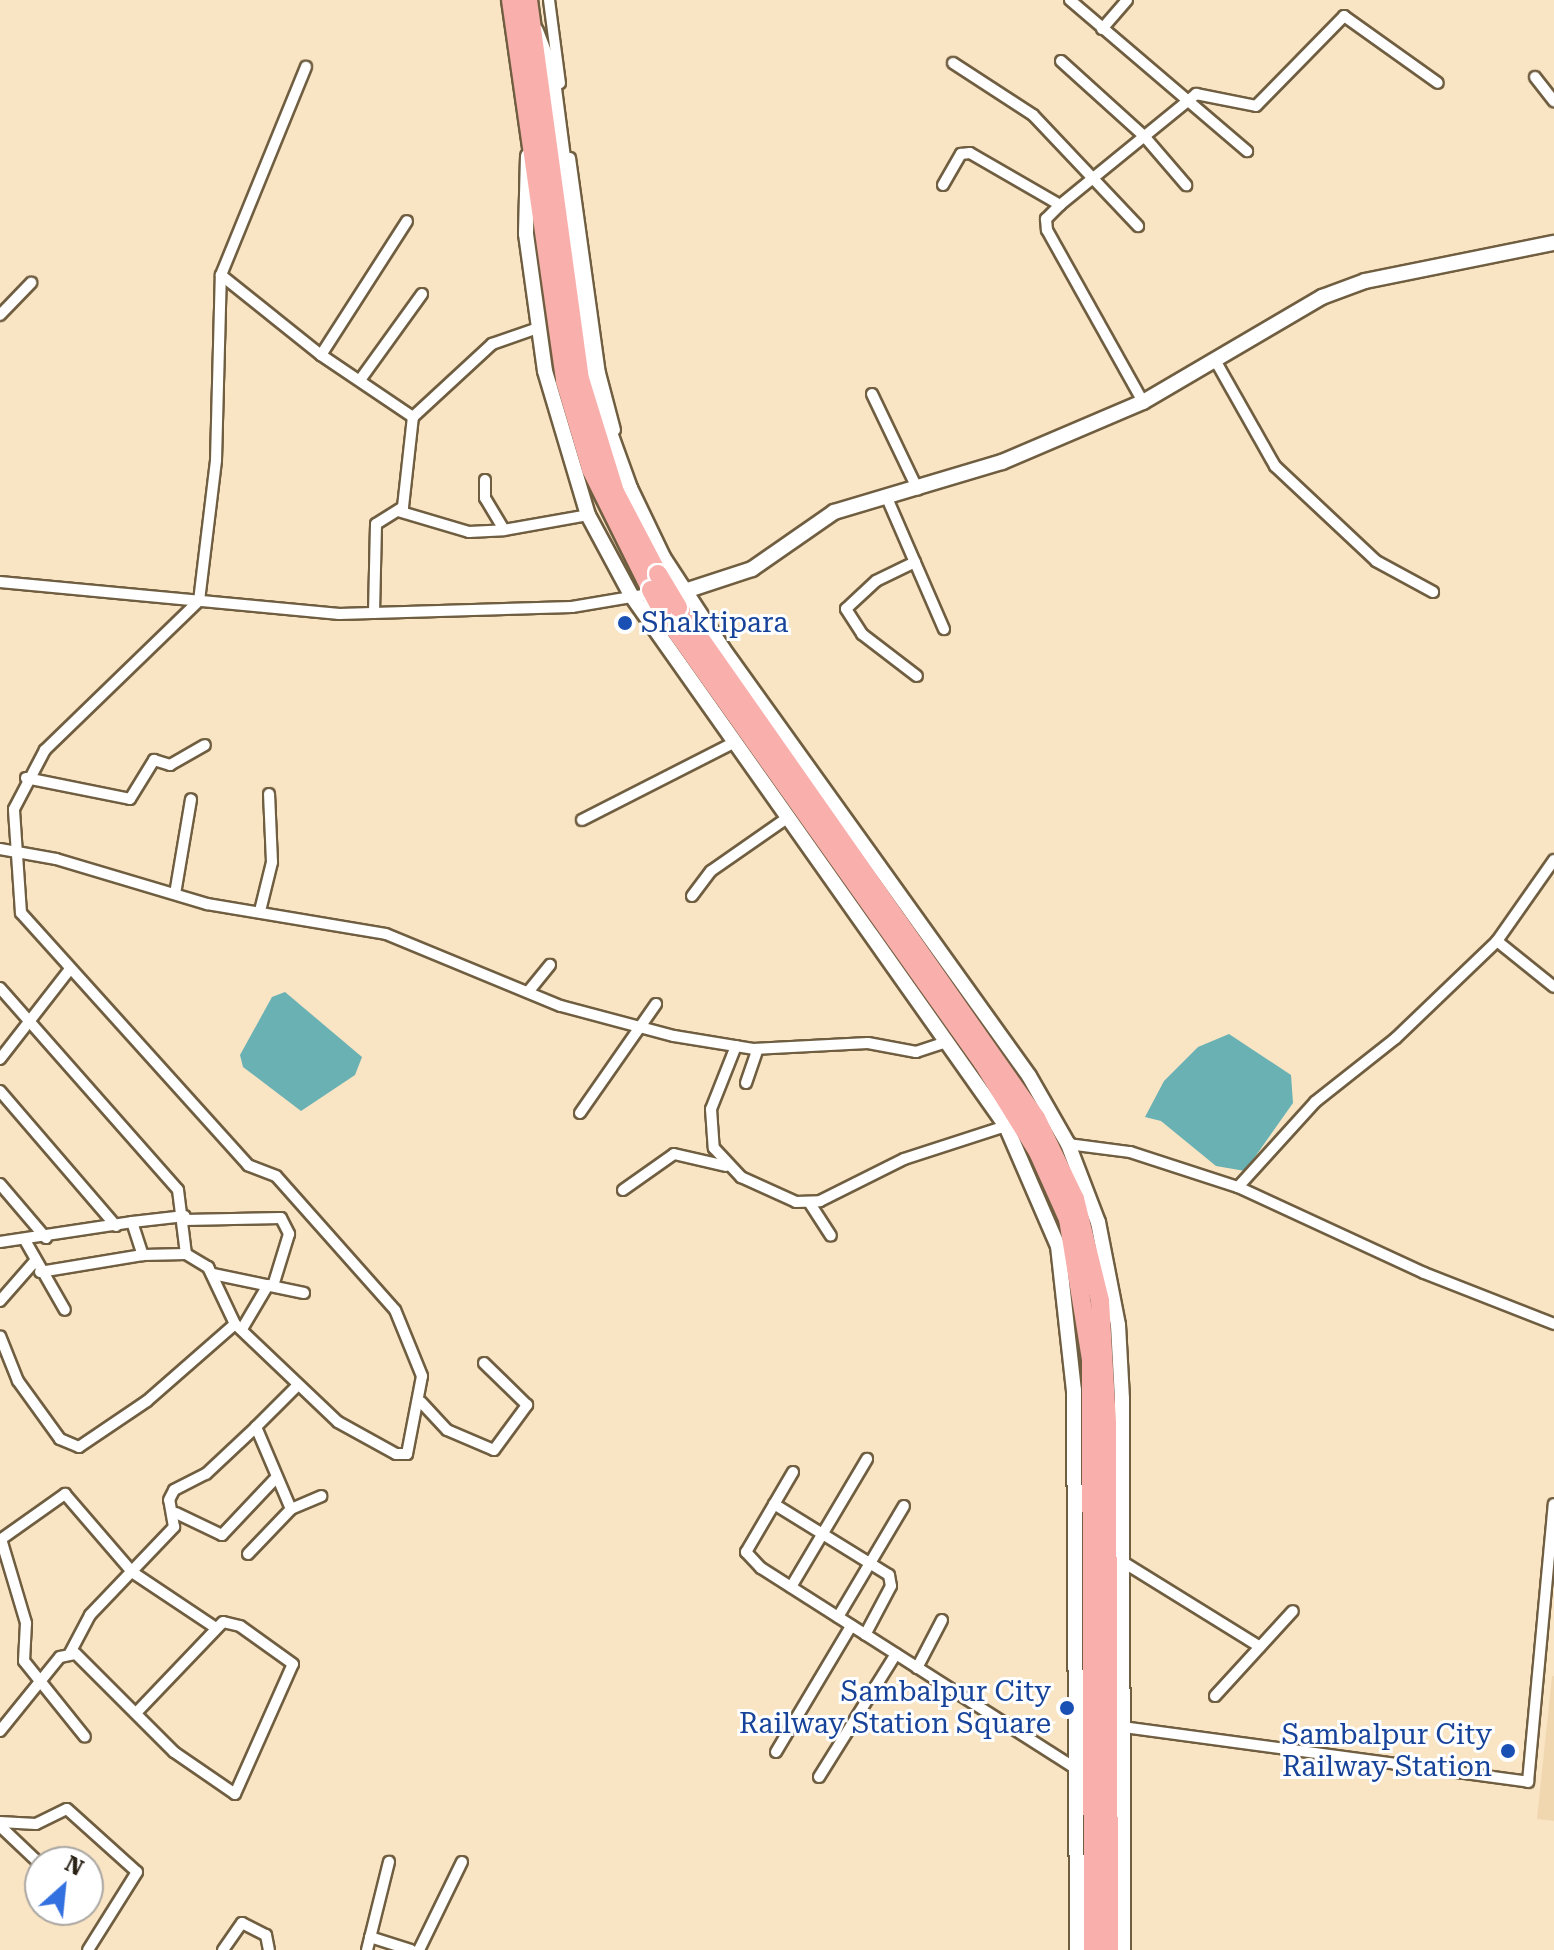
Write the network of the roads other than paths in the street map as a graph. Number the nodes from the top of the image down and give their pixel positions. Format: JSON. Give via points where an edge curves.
{"nodes":[{"id":1,"x":511,"y":0,"type":"edge"},
{"id":2,"x":528,"y":0,"type":"edge"},
{"id":3,"x":549,"y":0,"type":"edge"},
{"id":4,"x":1070,"y":0,"type":"edge"},
{"id":5,"x":1127,"y":0,"type":"edge"},
{"id":6,"x":532,"y":23,"type":"junction"},
{"id":7,"x":1102,"y":29,"type":"junction"},
{"id":8,"x":1061,"y":61,"type":"dead end"},
{"id":9,"x":953,"y":63,"type":"dead end"},
{"id":10,"x":306,"y":67,"type":"dead end"},
{"id":11,"x":1535,"y":77,"type":"dead end"},
{"id":12,"x":1438,"y":83,"type":"dead end"},
{"id":13,"x":1186,"y":100,"type":"junction"},
{"id":14,"x":1554,"y":101,"type":"edge"},
{"id":15,"x":530,"y":136,"type":"junction"},
{"id":16,"x":1144,"y":136,"type":"junction"},
{"id":17,"x":1247,"y":151,"type":"dead end"},
{"id":18,"x":1096,"y":177,"type":"junction"},
{"id":19,"x":943,"y":185,"type":"dead end"},
{"id":20,"x":1186,"y":185,"type":"dead end"},
{"id":21,"x":1060,"y":205,"type":"junction"},
{"id":22,"x":407,"y":221,"type":"dead end"},
{"id":23,"x":1138,"y":226,"type":"dead end"},
{"id":24,"x":1554,"y":243,"type":"edge"},
{"id":25,"x":221,"y":275,"type":"junction"},
{"id":26,"x":31,"y":283,"type":"dead end"},
{"id":27,"x":422,"y":294,"type":"dead end"},
{"id":28,"x":0,"y":315,"type":"edge"},
{"id":29,"x":538,"y":328,"type":"junction"},
{"id":30,"x":321,"y":355,"type":"junction"},
{"id":31,"x":1215,"y":360,"type":"junction"},
{"id":32,"x":360,"y":380,"type":"junction"},
{"id":33,"x":872,"y":394,"type":"dead end"},
{"id":34,"x":1143,"y":402,"type":"junction"},
{"id":35,"x":579,"y":405,"type":"junction"},
{"id":36,"x":413,"y":417,"type":"junction"},
{"id":37,"x":623,"y":475,"type":"junction"},
{"id":38,"x":485,"y":480,"type":"dead end"},
{"id":39,"x":918,"y":490,"type":"junction"},
{"id":40,"x":887,"y":498,"type":"junction"},
{"id":41,"x":398,"y":511,"type":"junction"},
{"id":42,"x":588,"y":515,"type":"junction"},
{"id":43,"x":504,"y":530,"type":"junction"},
{"id":44,"x":915,"y":562,"type":"junction"},
{"id":45,"x":0,"y":582,"type":"edge"},
{"id":46,"x":685,"y":591,"type":"junction"},
{"id":47,"x":1433,"y":592,"type":"dead end"},
{"id":48,"x":631,"y":595,"type":"junction"},
{"id":49,"x":199,"y":601,"type":"junction"},
{"id":50,"x":374,"y":613,"type":"junction"},
{"id":51,"x":944,"y":629,"type":"dead end"},
{"id":52,"x":917,"y":676,"type":"dead end"},
{"id":53,"x":733,"y":743,"type":"junction"},
{"id":54,"x":205,"y":745,"type":"dead end"},
{"id":55,"x":26,"y":778,"type":"junction"},
{"id":56,"x":269,"y":794,"type":"dead end"},
{"id":57,"x":191,"y":799,"type":"dead end"},
{"id":58,"x":787,"y":818,"type":"junction"},
{"id":59,"x":582,"y":820,"type":"dead end"},
{"id":60,"x":1,"y":851,"type":"edge"},
{"id":61,"x":15,"y":856,"type":"junction"},
{"id":62,"x":1554,"y":860,"type":"edge"},
{"id":63,"x":175,"y":894,"type":"junction"},
{"id":64,"x":692,"y":896,"type":"dead end"},
{"id":65,"x":260,"y":911,"type":"junction"},
{"id":66,"x":1497,"y":941,"type":"junction"},
{"id":67,"x":550,"y":965,"type":"dead end"},
{"id":68,"x":70,"y":969,"type":"junction"},
{"id":69,"x":1554,"y":987,"type":"edge"},
{"id":70,"x":0,"y":988,"type":"edge"},
{"id":71,"x":528,"y":992,"type":"junction"},
{"id":72,"x":656,"y":1004,"type":"dead end"},
{"id":73,"x":29,"y":1022,"type":"junction"},
{"id":74,"x":638,"y":1027,"type":"junction"},
{"id":75,"x":946,"y":1042,"type":"junction"},
{"id":76,"x":736,"y":1046,"type":"junction"},
{"id":77,"x":758,"y":1049,"type":"junction"},
{"id":78,"x":0,"y":1059,"type":"edge"},
{"id":79,"x":746,"y":1083,"type":"dead end"},
{"id":80,"x":0,"y":1091,"type":"edge"},
{"id":81,"x":580,"y":1113,"type":"dead end"},
{"id":82,"x":1006,"y":1126,"type":"junction"},
{"id":83,"x":1068,"y":1144,"type":"junction"},
{"id":84,"x":726,"y":1166,"type":"junction"},
{"id":85,"x":0,"y":1184,"type":"edge"},
{"id":86,"x":1238,"y":1187,"type":"junction"},
{"id":87,"x":623,"y":1190,"type":"dead end"},
{"id":88,"x":809,"y":1202,"type":"junction"},
{"id":89,"x":185,"y":1218,"type":"junction"},
{"id":90,"x":132,"y":1222,"type":"junction"},
{"id":91,"x":116,"y":1226,"type":"junction"},
{"id":92,"x":831,"y":1236,"type":"dead end"},
{"id":93,"x":46,"y":1238,"type":"junction"},
{"id":94,"x":0,"y":1242,"type":"edge"},
{"id":95,"x":26,"y":1242,"type":"junction"},
{"id":96,"x":186,"y":1254,"type":"junction"},
{"id":97,"x":143,"y":1255,"type":"junction"},
{"id":98,"x":35,"y":1261,"type":"junction"},
{"id":99,"x":40,"y":1272,"type":"junction"},
{"id":100,"x":213,"y":1274,"type":"junction"},
{"id":101,"x":270,"y":1286,"type":"junction"},
{"id":102,"x":304,"y":1293,"type":"dead end"},
{"id":103,"x":0,"y":1301,"type":"edge"},
{"id":104,"x":65,"y":1310,"type":"dead end"},
{"id":105,"x":1554,"y":1324,"type":"edge"},
{"id":106,"x":238,"y":1326,"type":"junction"},
{"id":107,"x":0,"y":1336,"type":"edge"},
{"id":108,"x":484,"y":1363,"type":"dead end"},
{"id":109,"x":296,"y":1387,"type":"junction"},
{"id":110,"x":421,"y":1402,"type":"junction"},
{"id":111,"x":256,"y":1427,"type":"junction"},
{"id":112,"x":867,"y":1459,"type":"dead end"},
{"id":113,"x":793,"y":1472,"type":"dead end"},
{"id":114,"x":275,"y":1479,"type":"junction"},
{"id":115,"x":321,"y":1496,"type":"dead end"},
{"id":116,"x":774,"y":1504,"type":"junction"},
{"id":117,"x":1554,"y":1504,"type":"edge"},
{"id":118,"x":904,"y":1506,"type":"dead end"},
{"id":119,"x":291,"y":1509,"type":"junction"},
{"id":120,"x":176,"y":1513,"type":"junction"},
{"id":121,"x":822,"y":1535,"type":"junction"},
{"id":122,"x":0,"y":1540,"type":"edge"},
{"id":123,"x":248,"y":1554,"type":"dead end"},
{"id":124,"x":871,"y":1562,"type":"junction"},
{"id":125,"x":1123,"y":1562,"type":"junction"},
{"id":126,"x":132,"y":1572,"type":"junction"},
{"id":127,"x":791,"y":1587,"type":"junction"},
{"id":128,"x":1293,"y":1611,"type":"dead end"},
{"id":129,"x":838,"y":1617,"type":"junction"},
{"id":130,"x":942,"y":1620,"type":"dead end"},
{"id":131,"x":213,"y":1626,"type":"junction"},
{"id":132,"x":851,"y":1626,"type":"junction"},
{"id":133,"x":865,"y":1635,"type":"junction"},
{"id":134,"x":1260,"y":1647,"type":"junction"},
{"id":135,"x":70,"y":1653,"type":"junction"},
{"id":136,"x":896,"y":1654,"type":"junction"},
{"id":137,"x":917,"y":1668,"type":"junction"},
{"id":138,"x":42,"y":1680,"type":"junction"},
{"id":139,"x":1215,"y":1696,"type":"dead end"},
{"id":140,"x":137,"y":1712,"type":"junction"},
{"id":141,"x":1102,"y":1726,"type":"junction"},
{"id":142,"x":0,"y":1731,"type":"edge"},
{"id":143,"x":85,"y":1737,"type":"dead end"},
{"id":144,"x":776,"y":1752,"type":"dead end"},
{"id":145,"x":1078,"y":1770,"type":"junction"},
{"id":146,"x":819,"y":1777,"type":"dead end"},
{"id":147,"x":0,"y":1824,"type":"edge"},
{"id":148,"x":24,"y":1848,"type":"edge"},
{"id":149,"x":389,"y":1862,"type":"dead end"},
{"id":150,"x":462,"y":1862,"type":"dead end"},
{"id":151,"x":370,"y":1937,"type":"junction"},
{"id":152,"x":88,"y":1950,"type":"edge"},
{"id":153,"x":223,"y":1950,"type":"edge"},
{"id":154,"x":269,"y":1950,"type":"edge"},
{"id":155,"x":367,"y":1950,"type":"edge"},
{"id":156,"x":411,"y":1950,"type":"edge"},
{"id":157,"x":419,"y":1950,"type":"edge"},
{"id":158,"x":1077,"y":1950,"type":"edge"},
{"id":159,"x":1093,"y":1950,"type":"edge"},
{"id":160,"x":1109,"y":1950,"type":"edge"},
{"id":161,"x":1123,"y":1950,"type":"edge"}],
"edges":[{"from":1,"to":15,"type":"highway"},
{"from":2,"to":6,"type":"highway"},
{"from":3,"to":37,"type":"street","via":[[600,373]]},
{"from":4,"to":7,"type":"street"},
{"from":5,"to":7,"type":"street"},
{"from":6,"to":35,"type":"highway"},
{"from":6,"to":37,"type":"main road","via":[[552,73],[592,383]]},
{"from":7,"to":13,"type":"street"},
{"from":8,"to":16,"type":"street"},
{"from":9,"to":18,"type":"street","via":[[1033,115]]},
{"from":10,"to":25,"type":"street"},
{"from":11,"to":14,"type":"street"},
{"from":12,"to":13,"type":"street","via":[[1344,16],[1256,106],[1210,94]]},
{"from":13,"to":16,"type":"street"},
{"from":13,"to":17,"type":"street"},
{"from":15,"to":29,"type":"main road","via":[[526,234]]},
{"from":15,"to":35,"type":"highway","via":[[554,327]]},
{"from":16,"to":18,"type":"street"},
{"from":16,"to":20,"type":"street"},
{"from":18,"to":21,"type":"street"},
{"from":18,"to":23,"type":"street"},
{"from":19,"to":21,"type":"street","via":[[961,154],[970,153]]},
{"from":21,"to":34,"type":"street","via":[[1046,219],[1047,230]]},
{"from":22,"to":30,"type":"street"},
{"from":24,"to":31,"type":"main road","via":[[1365,281],[1322,297]]},
{"from":25,"to":30,"type":"street"},
{"from":25,"to":49,"type":"street","via":[[216,460]]},
{"from":26,"to":28,"type":"street"},
{"from":27,"to":32,"type":"street"},
{"from":29,"to":36,"type":"street","via":[[492,344]]},
{"from":29,"to":42,"type":"main road","via":[[557,422]]},
{"from":30,"to":32,"type":"street"},
{"from":31,"to":34,"type":"main road"},
{"from":31,"to":47,"type":"street","via":[[1275,466],[1376,561]]},
{"from":32,"to":36,"type":"street"},
{"from":33,"to":39,"type":"street"},
{"from":34,"to":39,"type":"main road"},
{"from":35,"to":141,"type":"highway","bridge":true,"via":[[615,492],[670,595],[895,929],[1036,1118],[1075,1199],[1093,1257],[1107,1423]]},
{"from":36,"to":41,"type":"street"},
{"from":37,"to":46,"type":"main road"},
{"from":38,"to":43,"type":"street","via":[[485,498]]},
{"from":39,"to":40,"type":"main road"},
{"from":40,"to":44,"type":"street"},
{"from":40,"to":46,"type":"main road","via":[[834,512],[752,569]]},
{"from":41,"to":43,"type":"street","via":[[443,527],[488,534]]},
{"from":41,"to":50,"type":"street","via":[[376,524]]},
{"from":42,"to":43,"type":"street"},
{"from":42,"to":48,"type":"main road"},
{"from":44,"to":51,"type":"street"},
{"from":44,"to":52,"type":"street","via":[[876,581],[846,609],[862,634]]},
{"from":45,"to":49,"type":"street"},
{"from":46,"to":48,"type":"street"},
{"from":46,"to":83,"type":"main road","via":[[1029,1076]]},
{"from":48,"to":50,"type":"street","via":[[572,607]]},
{"from":48,"to":53,"type":"main road"},
{"from":49,"to":50,"type":"street"},
{"from":49,"to":55,"type":"street","via":[[45,750]]},
{"from":53,"to":58,"type":"main road"},
{"from":53,"to":59,"type":"street"},
{"from":54,"to":55,"type":"street","via":[[167,766],[154,760],[130,799]]},
{"from":55,"to":61,"type":"street","via":[[14,809]]},
{"from":56,"to":65,"type":"street","via":[[272,862]]},
{"from":57,"to":63,"type":"street"},
{"from":58,"to":64,"type":"street","via":[[711,871]]},
{"from":58,"to":75,"type":"main road"},
{"from":60,"to":61,"type":"street"},
{"from":61,"to":63,"type":"street","via":[[56,859]]},
{"from":61,"to":68,"type":"street","via":[[18,907]]},
{"from":62,"to":66,"type":"street"},
{"from":63,"to":65,"type":"street"},
{"from":65,"to":71,"type":"street","via":[[386,934]]},
{"from":66,"to":69,"type":"street"},
{"from":66,"to":86,"type":"street","via":[[1396,1038],[1315,1102]]},
{"from":67,"to":71,"type":"street"},
{"from":68,"to":73,"type":"street"},
{"from":68,"to":110,"type":"street","via":[[262,1172],[276,1176],[395,1310],[413,1345]]},
{"from":70,"to":73,"type":"street"},
{"from":71,"to":74,"type":"street"},
{"from":72,"to":74,"type":"street"},
{"from":73,"to":78,"type":"street"},
{"from":73,"to":89,"type":"street","via":[[157,1161],[178,1190]]},
{"from":74,"to":76,"type":"street"},
{"from":74,"to":81,"type":"street","via":[[617,1067]]},
{"from":75,"to":77,"type":"street","via":[[916,1052],[868,1043]]},
{"from":75,"to":82,"type":"main road"},
{"from":76,"to":77,"type":"street"},
{"from":76,"to":84,"type":"street","via":[[711,1109],[714,1148]]},
{"from":77,"to":79,"type":"street"},
{"from":80,"to":91,"type":"street"},
{"from":82,"to":88,"type":"street","via":[[904,1159]]},
{"from":82,"to":141,"type":"main road","via":[[1042,1200],[1068,1299]]},
{"from":83,"to":86,"type":"street","via":[[1130,1152]]},
{"from":83,"to":125,"type":"main road","via":[[1098,1222],[1116,1310]]},
{"from":84,"to":87,"type":"street","via":[[674,1154]]},
{"from":84,"to":88,"type":"street","via":[[782,1197]]},
{"from":85,"to":93,"type":"street"},
{"from":86,"to":105,"type":"street","via":[[1424,1273]]},
{"from":88,"to":92,"type":"street"},
{"from":89,"to":90,"type":"street"},
{"from":89,"to":96,"type":"street"},
{"from":89,"to":101,"type":"street","via":[[285,1221],[289,1234]]},
{"from":90,"to":91,"type":"street"},
{"from":90,"to":97,"type":"street"},
{"from":91,"to":93,"type":"street"},
{"from":93,"to":95,"type":"street"},
{"from":94,"to":95,"type":"street"},
{"from":95,"to":98,"type":"street"},
{"from":96,"to":97,"type":"street"},
{"from":96,"to":100,"type":"street"},
{"from":97,"to":99,"type":"street"},
{"from":98,"to":99,"type":"street"},
{"from":98,"to":103,"type":"street"},
{"from":99,"to":104,"type":"street"},
{"from":100,"to":101,"type":"street"},
{"from":100,"to":106,"type":"street"},
{"from":101,"to":102,"type":"street"},
{"from":101,"to":106,"type":"street"},
{"from":106,"to":107,"type":"street","via":[[147,1401],[79,1447],[66,1444],[18,1381]]},
{"from":106,"to":109,"type":"street"},
{"from":108,"to":110,"type":"street","via":[[527,1403],[494,1450],[447,1430]]},
{"from":109,"to":110,"type":"street","via":[[338,1422],[399,1455]]},
{"from":109,"to":111,"type":"street"},
{"from":111,"to":114,"type":"street"},
{"from":111,"to":120,"type":"street","via":[[206,1474],[174,1490],[169,1502]]},
{"from":112,"to":121,"type":"street"},
{"from":113,"to":116,"type":"street"},
{"from":114,"to":119,"type":"street"},
{"from":114,"to":120,"type":"street","via":[[222,1535]]},
{"from":115,"to":119,"type":"street"},
{"from":116,"to":121,"type":"street"},
{"from":116,"to":127,"type":"street","via":[[746,1552]]},
{"from":117,"to":141,"type":"street","via":[[1528,1782]]},
{"from":118,"to":124,"type":"street"},
{"from":119,"to":123,"type":"street"},
{"from":120,"to":126,"type":"street","via":[[167,1536]]},
{"from":121,"to":124,"type":"street"},
{"from":121,"to":127,"type":"street"},
{"from":122,"to":126,"type":"street","via":[[65,1494]]},
{"from":122,"to":138,"type":"street","via":[[26,1623],[24,1661]]},
{"from":124,"to":129,"type":"street"},
{"from":124,"to":133,"type":"street","via":[[889,1575],[891,1586]]},
{"from":125,"to":134,"type":"street"},
{"from":125,"to":141,"type":"main road"},
{"from":126,"to":131,"type":"street"},
{"from":126,"to":135,"type":"street","via":[[78,1629]]},
{"from":127,"to":129,"type":"street"},
{"from":128,"to":134,"type":"street"},
{"from":129,"to":132,"type":"street"},
{"from":130,"to":137,"type":"street"},
{"from":131,"to":140,"type":"street"},
{"from":131,"to":140,"type":"street","via":[[240,1626],[294,1669],[238,1793],[225,1792],[197,1772]]},
{"from":132,"to":133,"type":"street"},
{"from":132,"to":144,"type":"street"},
{"from":133,"to":136,"type":"street"},
{"from":134,"to":139,"type":"street"},
{"from":135,"to":138,"type":"street"},
{"from":135,"to":140,"type":"street","via":[[83,1658]]},
{"from":136,"to":137,"type":"street"},
{"from":136,"to":146,"type":"street"},
{"from":137,"to":145,"type":"street"},
{"from":138,"to":142,"type":"street"},
{"from":138,"to":143,"type":"street"},
{"from":141,"to":145,"type":"main road"},
{"from":141,"to":159,"type":"highway"},
{"from":141,"to":160,"type":"highway"},
{"from":141,"to":161,"type":"main road"},
{"from":145,"to":158,"type":"main road"},
{"from":147,"to":148,"type":"street"},
{"from":147,"to":152,"type":"street","via":[[36,1824],[67,1809],[137,1872]]},
{"from":149,"to":151,"type":"street"},
{"from":150,"to":157,"type":"street"},
{"from":151,"to":155,"type":"street"},
{"from":151,"to":156,"type":"street"},
{"from":153,"to":154,"type":"street","via":[[242,1923],[266,1935]]}]}
